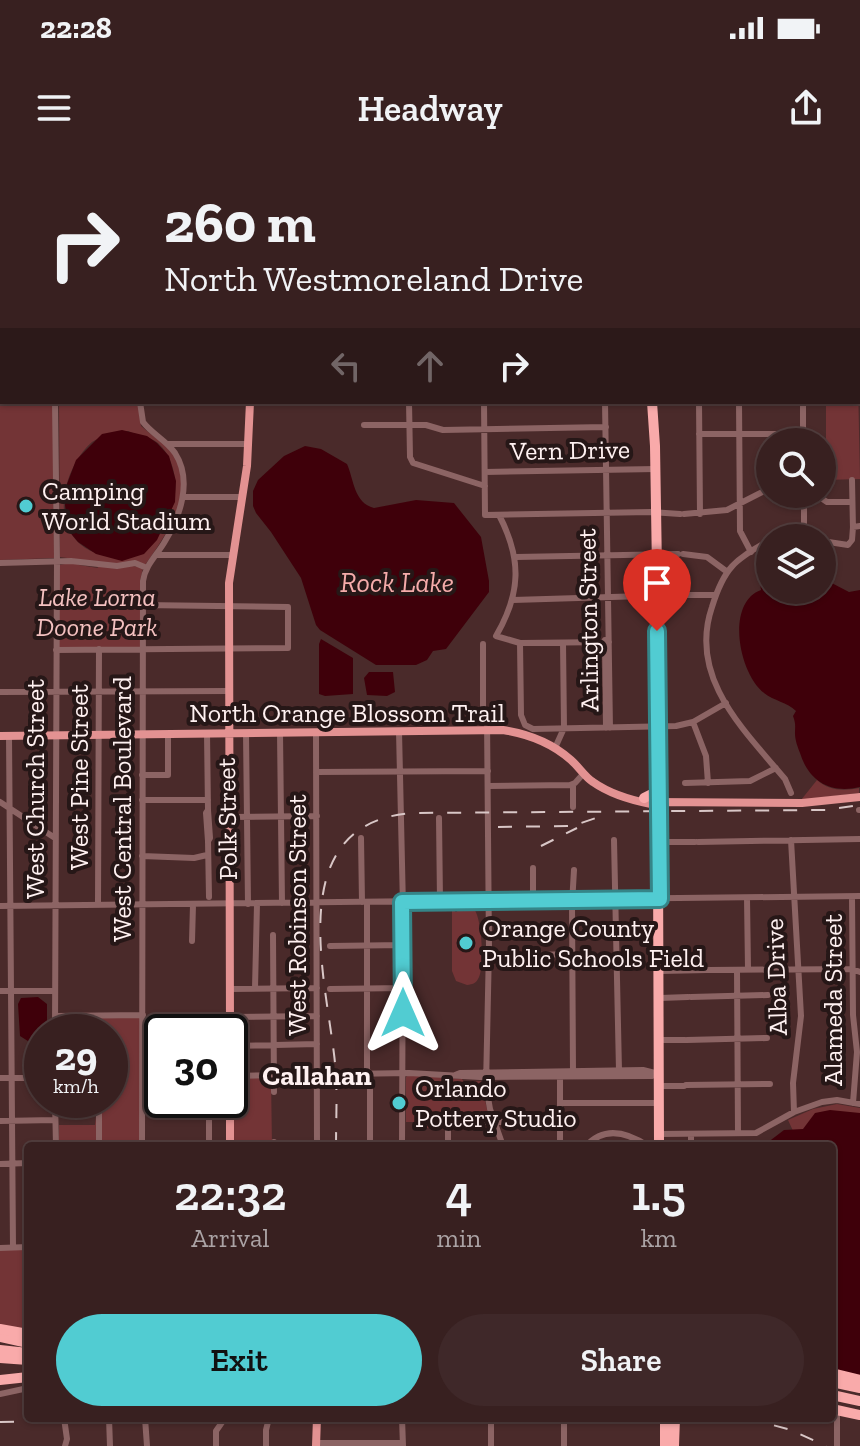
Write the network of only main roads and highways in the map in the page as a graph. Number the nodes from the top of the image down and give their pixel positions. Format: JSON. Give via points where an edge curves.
{"nodes":[{"id":1,"x":250,"y":404,"type":"edge"},
{"id":2,"x":655,"y":404,"type":"edge"},
{"id":3,"x":230,"y":733,"type":"junction"},
{"id":4,"x":5,"y":736,"type":"edge"},
{"id":5,"x":860,"y":797,"type":"edge"},
{"id":6,"x":652,"y":801,"type":"junction"},
{"id":7,"x":230,"y":1014,"type":"edge"},
{"id":8,"x":230,"y":1118,"type":"edge"},
{"id":9,"x":230,"y":1142,"type":"edge"},
{"id":10,"x":659,"y":1142,"type":"edge"},
{"id":11,"x":0,"y":1329,"type":"edge"},
{"id":12,"x":24,"y":1333,"type":"edge"},
{"id":13,"x":0,"y":1340,"type":"edge"},
{"id":14,"x":24,"y":1344,"type":"edge"},
{"id":15,"x":0,"y":1350,"type":"edge"},
{"id":16,"x":24,"y":1353,"type":"edge"},
{"id":17,"x":0,"y":1362,"type":"edge"},
{"id":18,"x":24,"y":1368,"type":"edge"},
{"id":19,"x":24,"y":1369,"type":"edge"},
{"id":20,"x":24,"y":1370,"type":"edge"},
{"id":21,"x":0,"y":1373,"type":"edge"},
{"id":22,"x":837,"y":1374,"type":"edge"},
{"id":23,"x":860,"y":1379,"type":"edge"},
{"id":24,"x":0,"y":1380,"type":"edge"},
{"id":25,"x":836,"y":1383,"type":"edge"},
{"id":26,"x":860,"y":1388,"type":"edge"},
{"id":27,"x":836,"y":1392,"type":"edge"},
{"id":28,"x":836,"y":1393,"type":"edge"},
{"id":29,"x":860,"y":1394,"type":"edge"},
{"id":30,"x":860,"y":1401,"type":"edge"},
{"id":31,"x":860,"y":1408,"type":"edge"},
{"id":32,"x":836,"y":1410,"type":"edge"},
{"id":33,"x":836,"y":1411,"type":"edge"},
{"id":34,"x":860,"y":1417,"type":"edge"},
{"id":35,"x":317,"y":1422,"type":"edge"},
{"id":36,"x":665,"y":1422,"type":"edge"},
{"id":37,"x":675,"y":1422,"type":"edge"},
{"id":38,"x":316,"y":1444,"type":"edge"},
{"id":39,"x":665,"y":1446,"type":"edge"},
{"id":40,"x":674,"y":1446,"type":"edge"}],
"edges":[{"from":1,"to":3,"type":"main road","via":[[249,444],[231,555]]},
{"from":2,"to":6,"type":"highway","via":[[659,785]]},
{"from":3,"to":4,"type":"main road","name":"North Orange Blossom Trail"},
{"from":3,"to":6,"type":"main road","name":"North Orange Blossom Trail","via":[[525,734],[555,748],[585,774]]},
{"from":3,"to":7,"type":"main road"},
{"from":5,"to":6,"type":"main road","name":"North Orange Blossom Trail","via":[[802,803]]},
{"from":6,"to":10,"type":"highway","via":[[659,842]]},
{"from":8,"to":9,"type":"main road"},
{"from":11,"to":12,"type":"highway","bridge":true},
{"from":13,"to":14,"type":"highway"},
{"from":15,"to":16,"type":"highway"},
{"from":17,"to":18,"type":"highway"},
{"from":19,"to":21,"type":"highway"},
{"from":20,"to":24,"type":"highway"},
{"from":22,"to":23,"type":"highway"},
{"from":25,"to":26,"type":"highway"},
{"from":27,"to":29,"type":"highway"},
{"from":28,"to":30,"type":"highway"},
{"from":31,"to":32,"type":"highway"},
{"from":33,"to":34,"type":"highway"},
{"from":35,"to":38,"type":"main road"},
{"from":36,"to":39,"type":"highway"},
{"from":37,"to":40,"type":"highway"}]}
